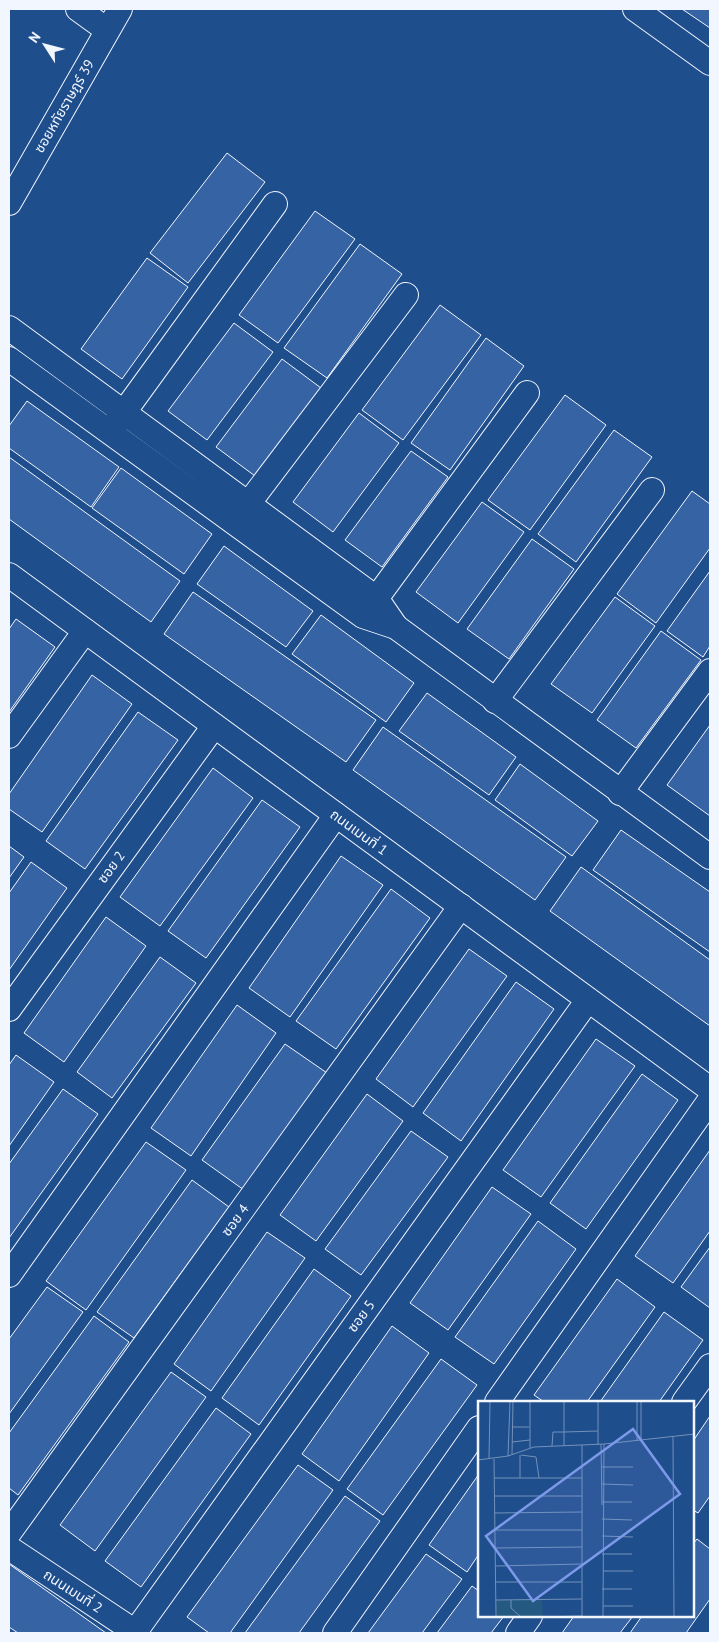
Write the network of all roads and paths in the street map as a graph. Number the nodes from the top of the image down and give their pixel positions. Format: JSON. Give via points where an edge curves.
{"nodes":[{"id":1,"x":78,"y":9,"type":"edge"},
{"id":2,"x":120,"y":9,"type":"edge"},
{"id":3,"x":635,"y":9,"type":"edge"},
{"id":4,"x":107,"y":30,"type":"junction"},
{"id":5,"x":710,"y":63,"type":"edge"},
{"id":6,"x":9,"y":203,"type":"edge"},
{"id":7,"x":275,"y":204,"type":"dead end"},
{"id":8,"x":406,"y":295,"type":"dead end"},
{"id":9,"x":9,"y":328,"type":"edge"},
{"id":10,"x":9,"y":359,"type":"edge"},
{"id":11,"x":527,"y":393,"type":"dead end"},
{"id":12,"x":117,"y":423,"type":"junction"},
{"id":13,"x":652,"y":490,"type":"dead end"},
{"id":14,"x":248,"y":505,"type":"junction"},
{"id":15,"x":233,"y":524,"type":"junction"},
{"id":16,"x":9,"y":575,"type":"edge"},
{"id":17,"x":370,"y":607,"type":"junction"},
{"id":18,"x":85,"y":631,"type":"junction"},
{"id":19,"x":710,"y":671,"type":"edge"},
{"id":20,"x":495,"y":701,"type":"junction"},
{"id":21,"x":214,"y":726,"type":"junction"},
{"id":22,"x":9,"y":736,"type":"edge"},
{"id":23,"x":620,"y":792,"type":"junction"},
{"id":24,"x":336,"y":815,"type":"junction"},
{"id":25,"x":710,"y":857,"type":"edge"},
{"id":26,"x":461,"y":906,"type":"junction"},
{"id":27,"x":588,"y":1000,"type":"junction"},
{"id":28,"x":9,"y":1009,"type":"edge"},
{"id":29,"x":710,"y":1089,"type":"edge"},
{"id":30,"x":710,"y":1100,"type":"edge"},
{"id":31,"x":9,"y":1275,"type":"edge"},
{"id":32,"x":710,"y":1366,"type":"edge"},
{"id":33,"x":499,"y":1401,"type":"edge"},
{"id":34,"x":685,"y":1401,"type":"edge"},
{"id":35,"x":478,"y":1429,"type":"edge"},
{"id":36,"x":9,"y":1533,"type":"edge"},
{"id":37,"x":9,"y":1548,"type":"edge"},
{"id":38,"x":529,"y":1617,"type":"edge"},
{"id":39,"x":136,"y":1632,"type":"edge"},
{"id":40,"x":334,"y":1633,"type":"edge"},
{"id":41,"x":518,"y":1633,"type":"edge"}],
"edges":[{"from":1,"to":4,"type":"street"},
{"from":2,"to":4,"type":"street","name":"ซอยหทัยราษฎร์ 39"},
{"from":3,"to":5,"type":"street"},
{"from":4,"to":6,"type":"street","name":"ซอยหทัยราษฎร์ 39"},
{"from":7,"to":12,"type":"street"},
{"from":8,"to":14,"type":"street"},
{"from":9,"to":12,"type":"street"},
{"from":10,"to":12,"type":"street"},
{"from":11,"to":17,"type":"street"},
{"from":12,"to":14,"type":"street"},
{"from":12,"to":15,"type":"street"},
{"from":13,"to":20,"type":"street"},
{"from":14,"to":15,"type":"street"},
{"from":14,"to":17,"type":"street"},
{"from":15,"to":17,"type":"street"},
{"from":16,"to":18,"type":"street","name":"ถนนเมนที่ 1"},
{"from":17,"to":20,"type":"street"},
{"from":18,"to":21,"type":"street","name":"ถนนเมนที่ 1"},
{"from":18,"to":22,"type":"street"},
{"from":19,"to":23,"type":"street"},
{"from":20,"to":23,"type":"street"},
{"from":21,"to":24,"type":"street","name":"ถนนเมนที่ 1"},
{"from":21,"to":28,"type":"street","name":"ซอย 2"},
{"from":23,"to":25,"type":"street"},
{"from":24,"to":26,"type":"street","name":"ถนนเมนที่ 1"},
{"from":24,"to":31,"type":"street"},
{"from":26,"to":27,"type":"street","name":"ถนนเมนที่ 1"},
{"from":26,"to":36,"type":"street","name":"ซอย 4"},
{"from":27,"to":29,"type":"street","name":"ถนนเมนที่ 1"},
{"from":27,"to":39,"type":"street","name":"ซอย 5"},
{"from":30,"to":33,"type":"street"},
{"from":32,"to":34,"type":"street"},
{"from":35,"to":40,"type":"street"},
{"from":37,"to":39,"type":"street","name":"ถนนเมนที่ 2"},
{"from":38,"to":41,"type":"street"}]}
